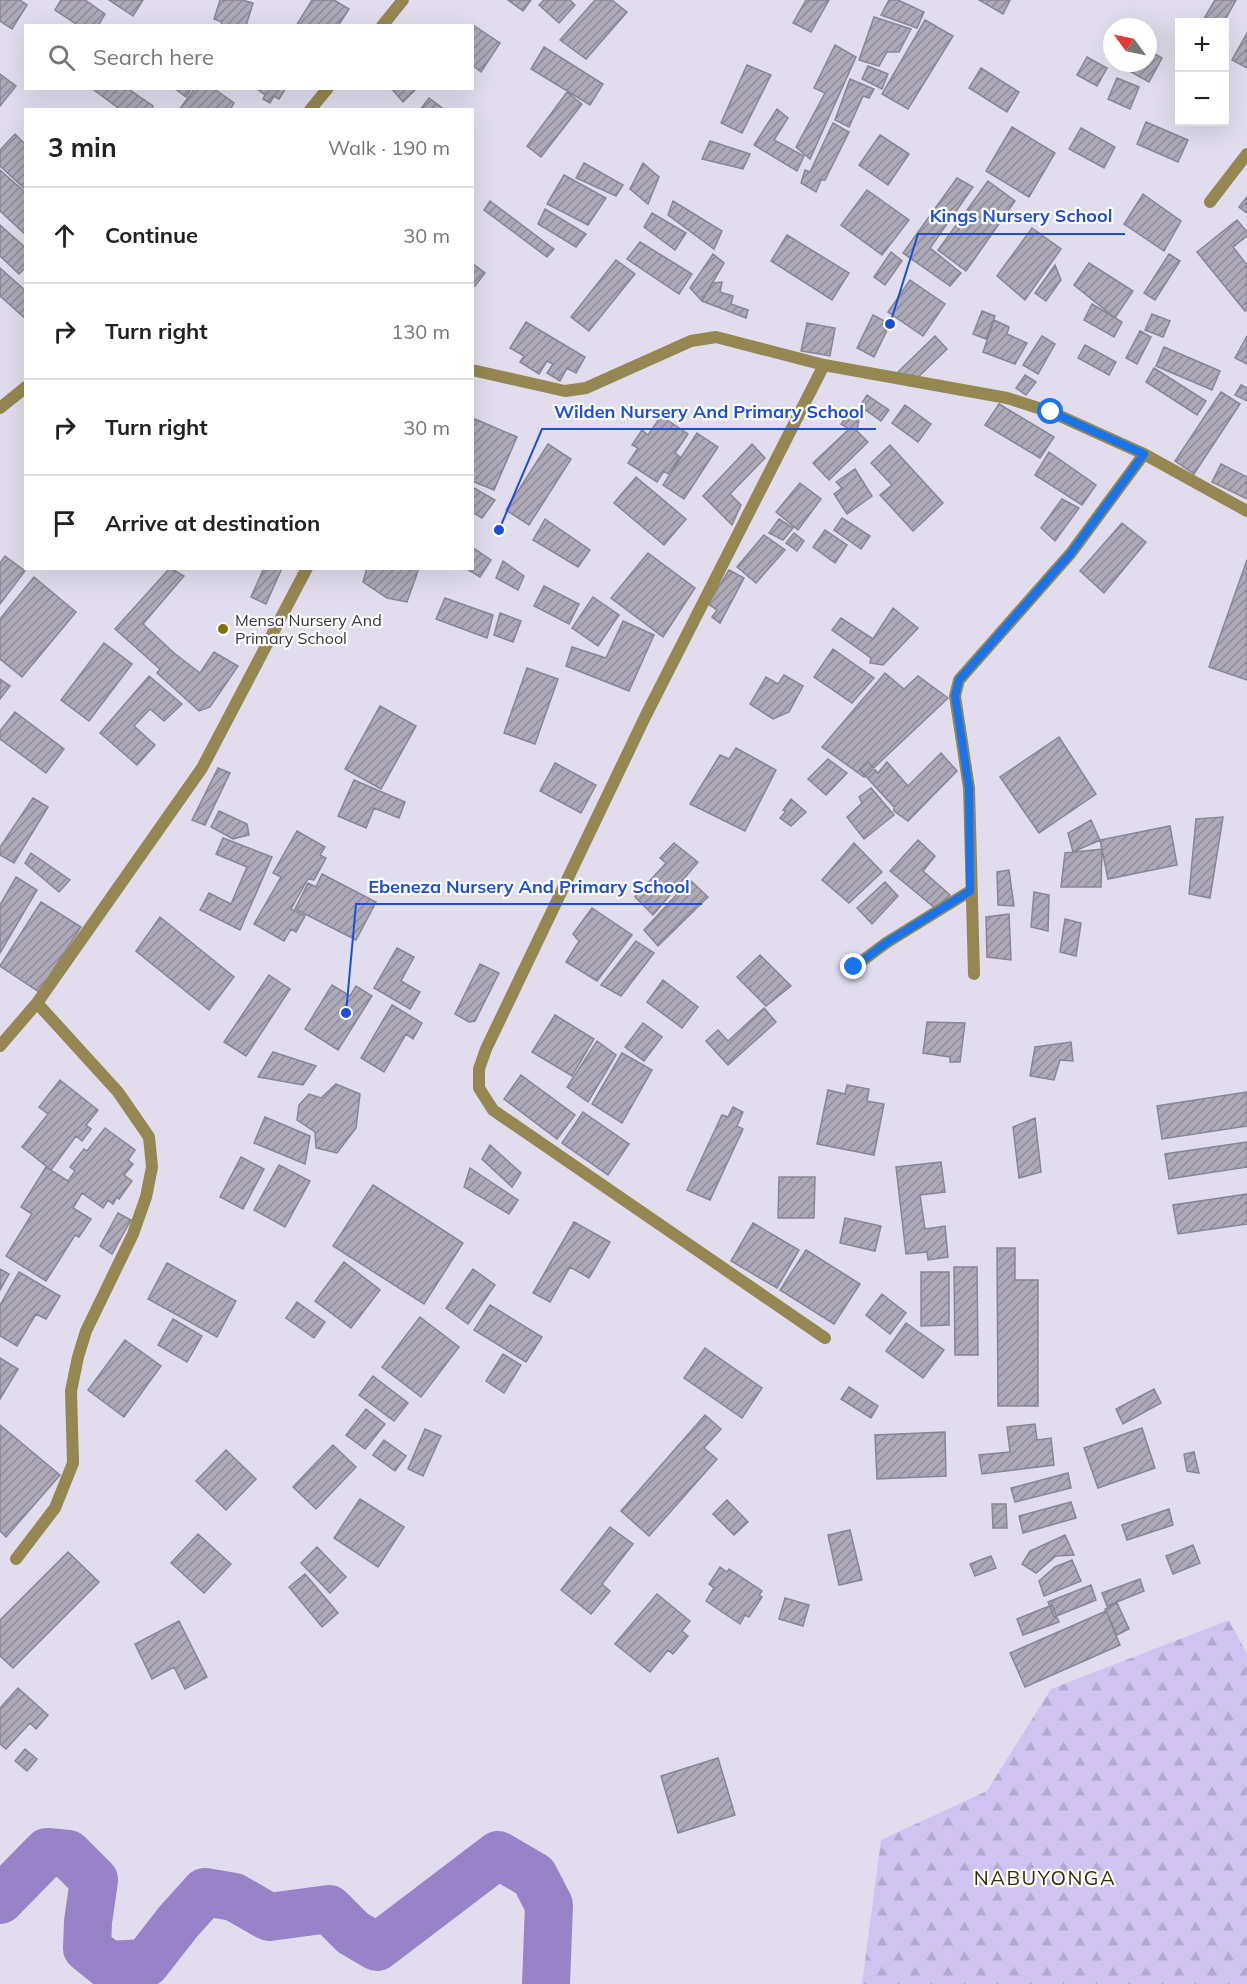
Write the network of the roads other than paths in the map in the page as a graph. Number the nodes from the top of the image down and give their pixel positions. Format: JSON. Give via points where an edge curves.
{"nodes":[{"id":1,"x":403,"y":0,"type":"edge"},
{"id":2,"x":384,"y":24,"type":"edge"},
{"id":3,"x":326,"y":90,"type":"edge"},
{"id":4,"x":312,"y":108,"type":"edge"},
{"id":5,"x":1247,"y":154,"type":"edge"},
{"id":6,"x":1210,"y":202,"type":"dead end"},
{"id":7,"x":824,"y":365,"type":"junction"},
{"id":8,"x":474,"y":370,"type":"edge"},
{"id":9,"x":24,"y":389,"type":"edge"},
{"id":10,"x":0,"y":408,"type":"edge"},
{"id":11,"x":1144,"y":454,"type":"junction"},
{"id":12,"x":1247,"y":511,"type":"edge"},
{"id":13,"x":306,"y":570,"type":"edge"},
{"id":14,"x":970,"y":891,"type":"junction"},
{"id":15,"x":854,"y":967,"type":"dead end"},
{"id":16,"x":974,"y":974,"type":"dead end"},
{"id":17,"x":37,"y":1004,"type":"junction"},
{"id":18,"x":0,"y":1046,"type":"edge"},
{"id":19,"x":825,"y":1338,"type":"dead end"},
{"id":20,"x":16,"y":1559,"type":"dead end"}],
"edges":[{"from":1,"to":2,"type":"street"},
{"from":3,"to":4,"type":"street"},
{"from":5,"to":6,"type":"street"},
{"from":7,"to":8,"type":"street","via":[[716,337],[691,341],[575,390]]},
{"from":7,"to":11,"type":"street","via":[[1007,398],[1051,412]]},
{"from":7,"to":19,"type":"street","via":[[646,715],[486,1049],[479,1069],[479,1088],[493,1110]]},
{"from":9,"to":10,"type":"street"},
{"from":11,"to":12,"type":"street"},
{"from":11,"to":14,"type":"street","via":[[1071,553],[959,680],[955,696],[969,788]]},
{"from":13,"to":17,"type":"street","via":[[202,768]]},
{"from":14,"to":15,"type":"street"},
{"from":14,"to":16,"type":"street"},
{"from":17,"to":18,"type":"street"},
{"from":17,"to":20,"type":"street","via":[[118,1092],[149,1137],[152,1167],[133,1234],[86,1331],[78,1357],[71,1391],[73,1463],[55,1508]]}]}
